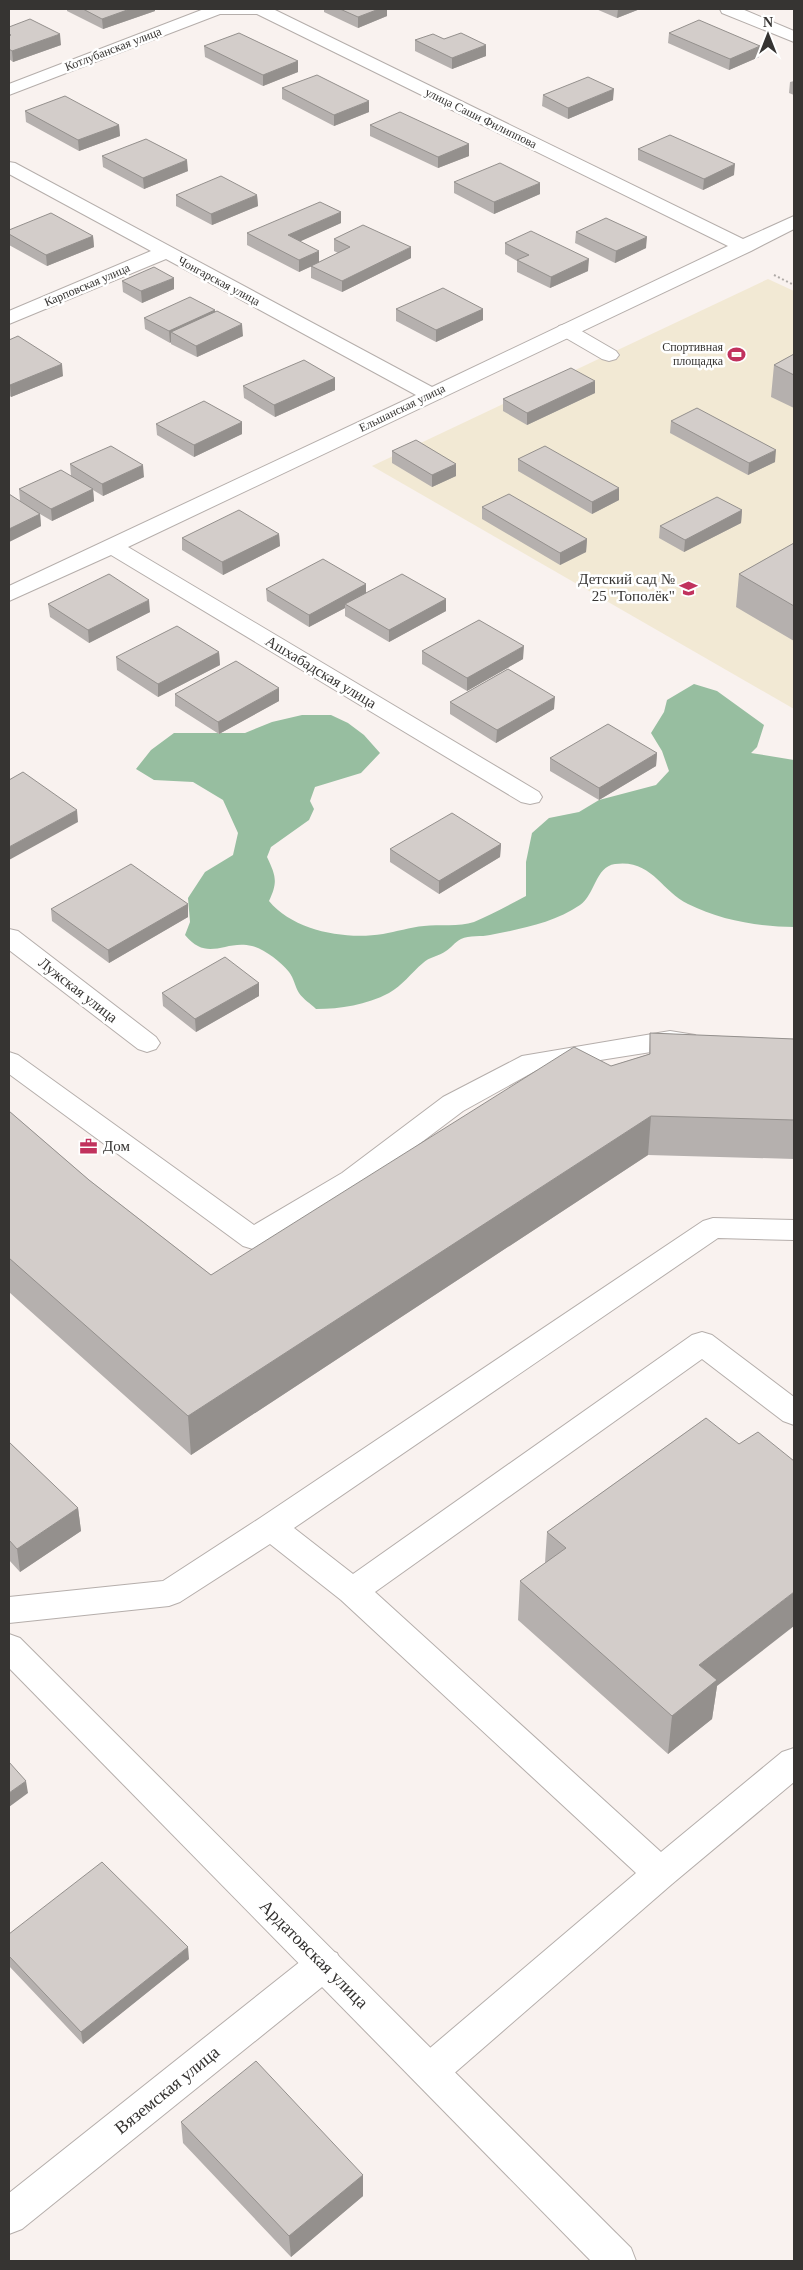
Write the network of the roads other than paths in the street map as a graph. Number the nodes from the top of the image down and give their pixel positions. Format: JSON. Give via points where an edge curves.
{"nodes":[{"id":1,"x":216,"y":9,"type":"edge"},
{"id":2,"x":728,"y":9,"type":"edge"},
{"id":3,"x":794,"y":37,"type":"edge"},
{"id":4,"x":9,"y":90,"type":"edge"},
{"id":5,"x":9,"y":167,"type":"edge"},
{"id":6,"x":794,"y":222,"type":"edge"},
{"id":7,"x":744,"y":247,"type":"junction"},
{"id":8,"x":166,"y":252,"type":"junction"},
{"id":9,"x":9,"y":318,"type":"edge"},
{"id":10,"x":566,"y":330,"type":"junction"},
{"id":11,"x":608,"y":355,"type":"dead end"},
{"id":12,"x":430,"y":394,"type":"junction"},
{"id":13,"x":112,"y":547,"type":"junction"},
{"id":14,"x":9,"y":594,"type":"edge"},
{"id":15,"x":530,"y":797,"type":"dead end"},
{"id":16,"x":9,"y":937,"type":"edge"},
{"id":17,"x":708,"y":1041,"type":"edge"},
{"id":18,"x":147,"y":1043,"type":"dead end"},
{"id":19,"x":9,"y":1061,"type":"edge"},
{"id":20,"x":794,"y":1230,"type":"edge"},
{"id":21,"x":794,"y":1413,"type":"edge"},
{"id":22,"x":271,"y":1527,"type":"junction"},
{"id":23,"x":352,"y":1592,"type":"junction"},
{"id":24,"x":9,"y":1610,"type":"edge"},
{"id":25,"x":9,"y":1647,"type":"edge"},
{"id":26,"x":794,"y":1762,"type":"edge"},
{"id":27,"x":660,"y":1873,"type":"junction"},
{"id":28,"x":324,"y":1964,"type":"junction"},
{"id":29,"x":430,"y":2071,"type":"junction"},
{"id":30,"x":9,"y":2216,"type":"edge"},
{"id":31,"x":617,"y":2261,"type":"edge"}],
"edges":[{"from":1,"to":4,"type":"street","name":"Котлубанская улица"},
{"from":1,"to":7,"type":"street","name":"улица Саши Филиппова","via":[[260,9]]},
{"from":2,"to":3,"type":"street"},
{"from":5,"to":8,"type":"street","name":"Чонгарская улица"},
{"from":6,"to":7,"type":"street","name":"Ельшанская улица"},
{"from":7,"to":10,"type":"street","name":"Ельшанская улица"},
{"from":8,"to":9,"type":"street","name":"Карповская улица"},
{"from":8,"to":12,"type":"street","name":"Чонгарская улица"},
{"from":10,"to":11,"type":"street"},
{"from":10,"to":12,"type":"street","name":"Ельшанская улица"},
{"from":12,"to":13,"type":"street","name":"Ельшанская улица"},
{"from":13,"to":14,"type":"street","name":"Ельшанская улица"},
{"from":13,"to":15,"type":"street","name":"Ашхабадская улица"},
{"from":16,"to":18,"type":"street","name":"Лужская улица"},
{"from":17,"to":19,"type":"street","via":[[670,1040],[530,1062],[453,1104],[352,1180],[252,1239]]},
{"from":20,"to":22,"type":"street","via":[[713,1228]]},
{"from":21,"to":23,"type":"street","via":[[702,1343]]},
{"from":22,"to":23,"type":"street"},
{"from":22,"to":24,"type":"street","via":[[169,1593]]},
{"from":23,"to":27,"type":"street"},
{"from":25,"to":28,"type":"street","name":"Ардатовская улица"},
{"from":26,"to":27,"type":"street"},
{"from":27,"to":29,"type":"street"},
{"from":28,"to":29,"type":"street","name":"Ардатовская улица"},
{"from":28,"to":30,"type":"street","name":"Вяземская улица"},
{"from":29,"to":31,"type":"street","name":"Ардатовская улица"}]}
